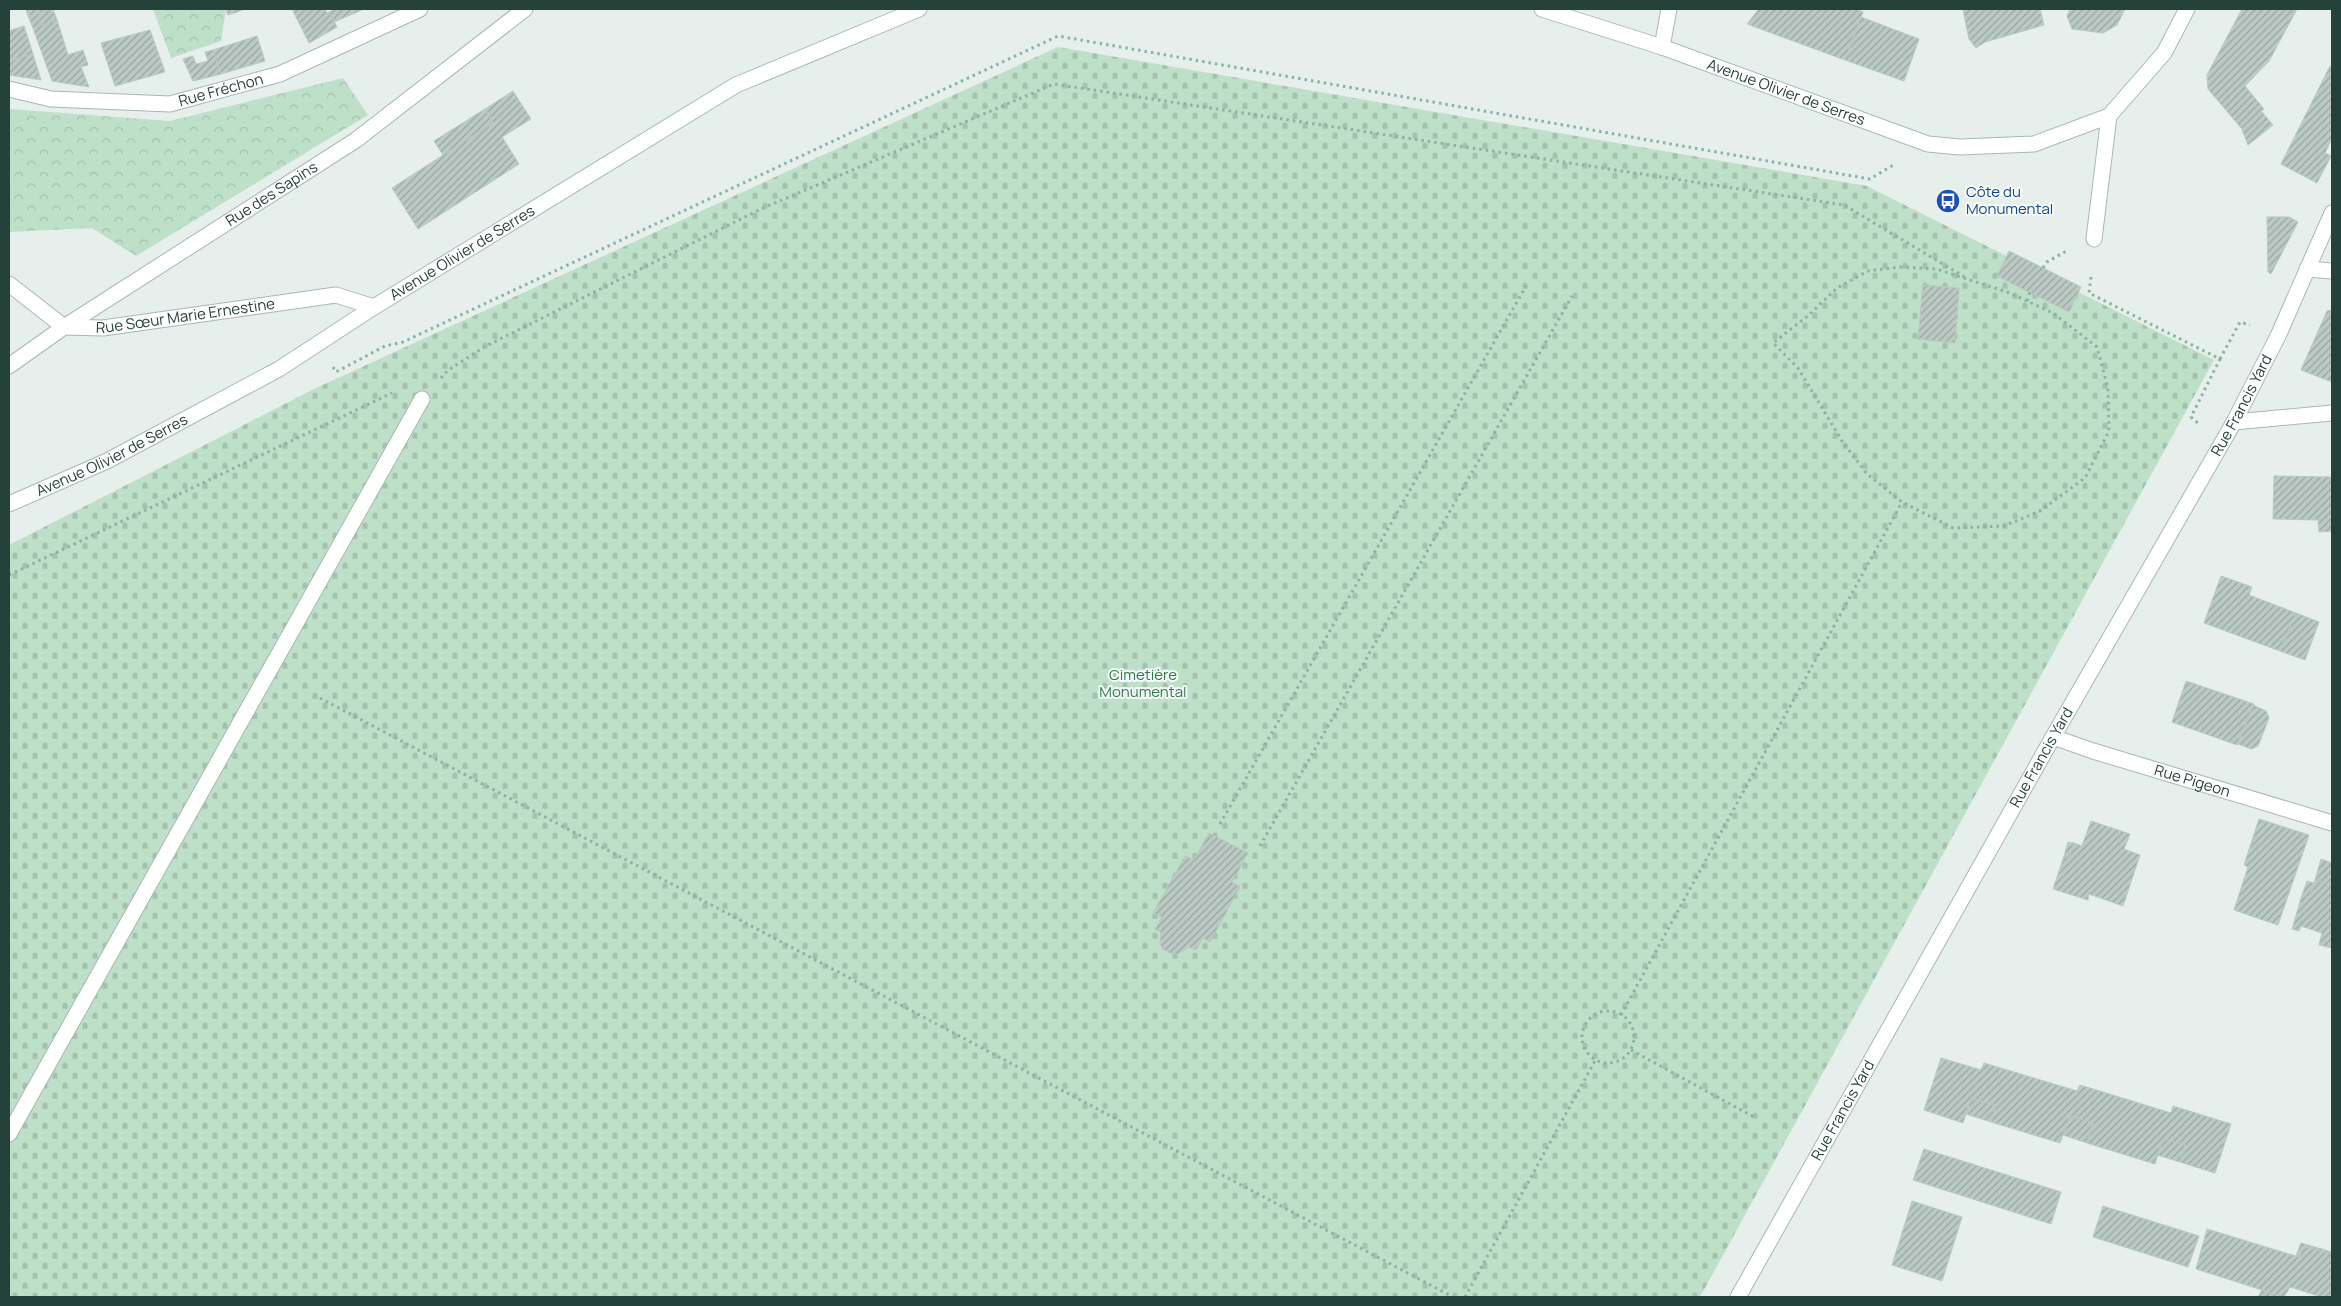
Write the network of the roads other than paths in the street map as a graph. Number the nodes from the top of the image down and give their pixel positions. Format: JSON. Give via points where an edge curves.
{"nodes":[{"id":1,"x":420,"y":9,"type":"edge"},
{"id":2,"x":525,"y":9,"type":"edge"},
{"id":3,"x":919,"y":9,"type":"edge"},
{"id":4,"x":1542,"y":9,"type":"edge"},
{"id":5,"x":1669,"y":9,"type":"edge"},
{"id":6,"x":2187,"y":9,"type":"edge"},
{"id":7,"x":1662,"y":47,"type":"junction"},
{"id":8,"x":9,"y":89,"type":"edge"},
{"id":9,"x":2109,"y":116,"type":"junction"},
{"id":10,"x":2332,"y":213,"type":"edge"},
{"id":11,"x":2094,"y":239,"type":"dead end"},
{"id":12,"x":2307,"y":269,"type":"junction"},
{"id":13,"x":2332,"y":271,"type":"edge"},
{"id":14,"x":9,"y":284,"type":"edge"},
{"id":15,"x":374,"y":307,"type":"junction"},
{"id":16,"x":64,"y":327,"type":"junction"},
{"id":17,"x":9,"y":366,"type":"edge"},
{"id":18,"x":422,"y":399,"type":"road end"},
{"id":19,"x":2332,"y":414,"type":"edge"},
{"id":20,"x":2234,"y":422,"type":"junction"},
{"id":21,"x":9,"y":504,"type":"edge"},
{"id":22,"x":2053,"y":737,"type":"junction"},
{"id":23,"x":2332,"y":823,"type":"edge"},
{"id":24,"x":9,"y":1134,"type":"edge"},
{"id":25,"x":1738,"y":1297,"type":"edge"}],
"edges":[{"from":1,"to":8,"type":"street","name":"Rue Fréchon","via":[[280,74],[170,104],[51,99]]},
{"from":2,"to":16,"type":"street","name":"Rue des Sapins","via":[[356,140]]},
{"from":3,"to":15,"type":"street","name":"Avenue Olivier de Serres","via":[[736,84]]},
{"from":4,"to":7,"type":"street","name":"Avenue Olivier de Serres"},
{"from":5,"to":7,"type":"street"},
{"from":6,"to":9,"type":"street","via":[[2164,53]]},
{"from":7,"to":9,"type":"street","name":"Avenue Olivier de Serres","via":[[1928,144],[1960,147],[2034,144]]},
{"from":9,"to":11,"type":"street"},
{"from":10,"to":12,"type":"street","name":"Rue Francis Yard"},
{"from":12,"to":13,"type":"street"},
{"from":12,"to":20,"type":"street","name":"Rue Francis Yard","via":[[2278,336]]},
{"from":14,"to":16,"type":"street"},
{"from":15,"to":16,"type":"street","name":"Rue Sœur Marie Ernestine","via":[[336,295],[103,328]]},
{"from":15,"to":21,"type":"street","name":"Avenue Olivier de Serres","via":[[279,369],[107,461]]},
{"from":16,"to":17,"type":"street","name":"Rue des Sapins"},
{"from":18,"to":24,"type":"street"},
{"from":19,"to":20,"type":"street"},
{"from":20,"to":22,"type":"street","name":"Rue Francis Yard"},
{"from":22,"to":23,"type":"street","name":"Rue Pigeon"},
{"from":22,"to":25,"type":"street","name":"Rue Francis Yard"}]}
